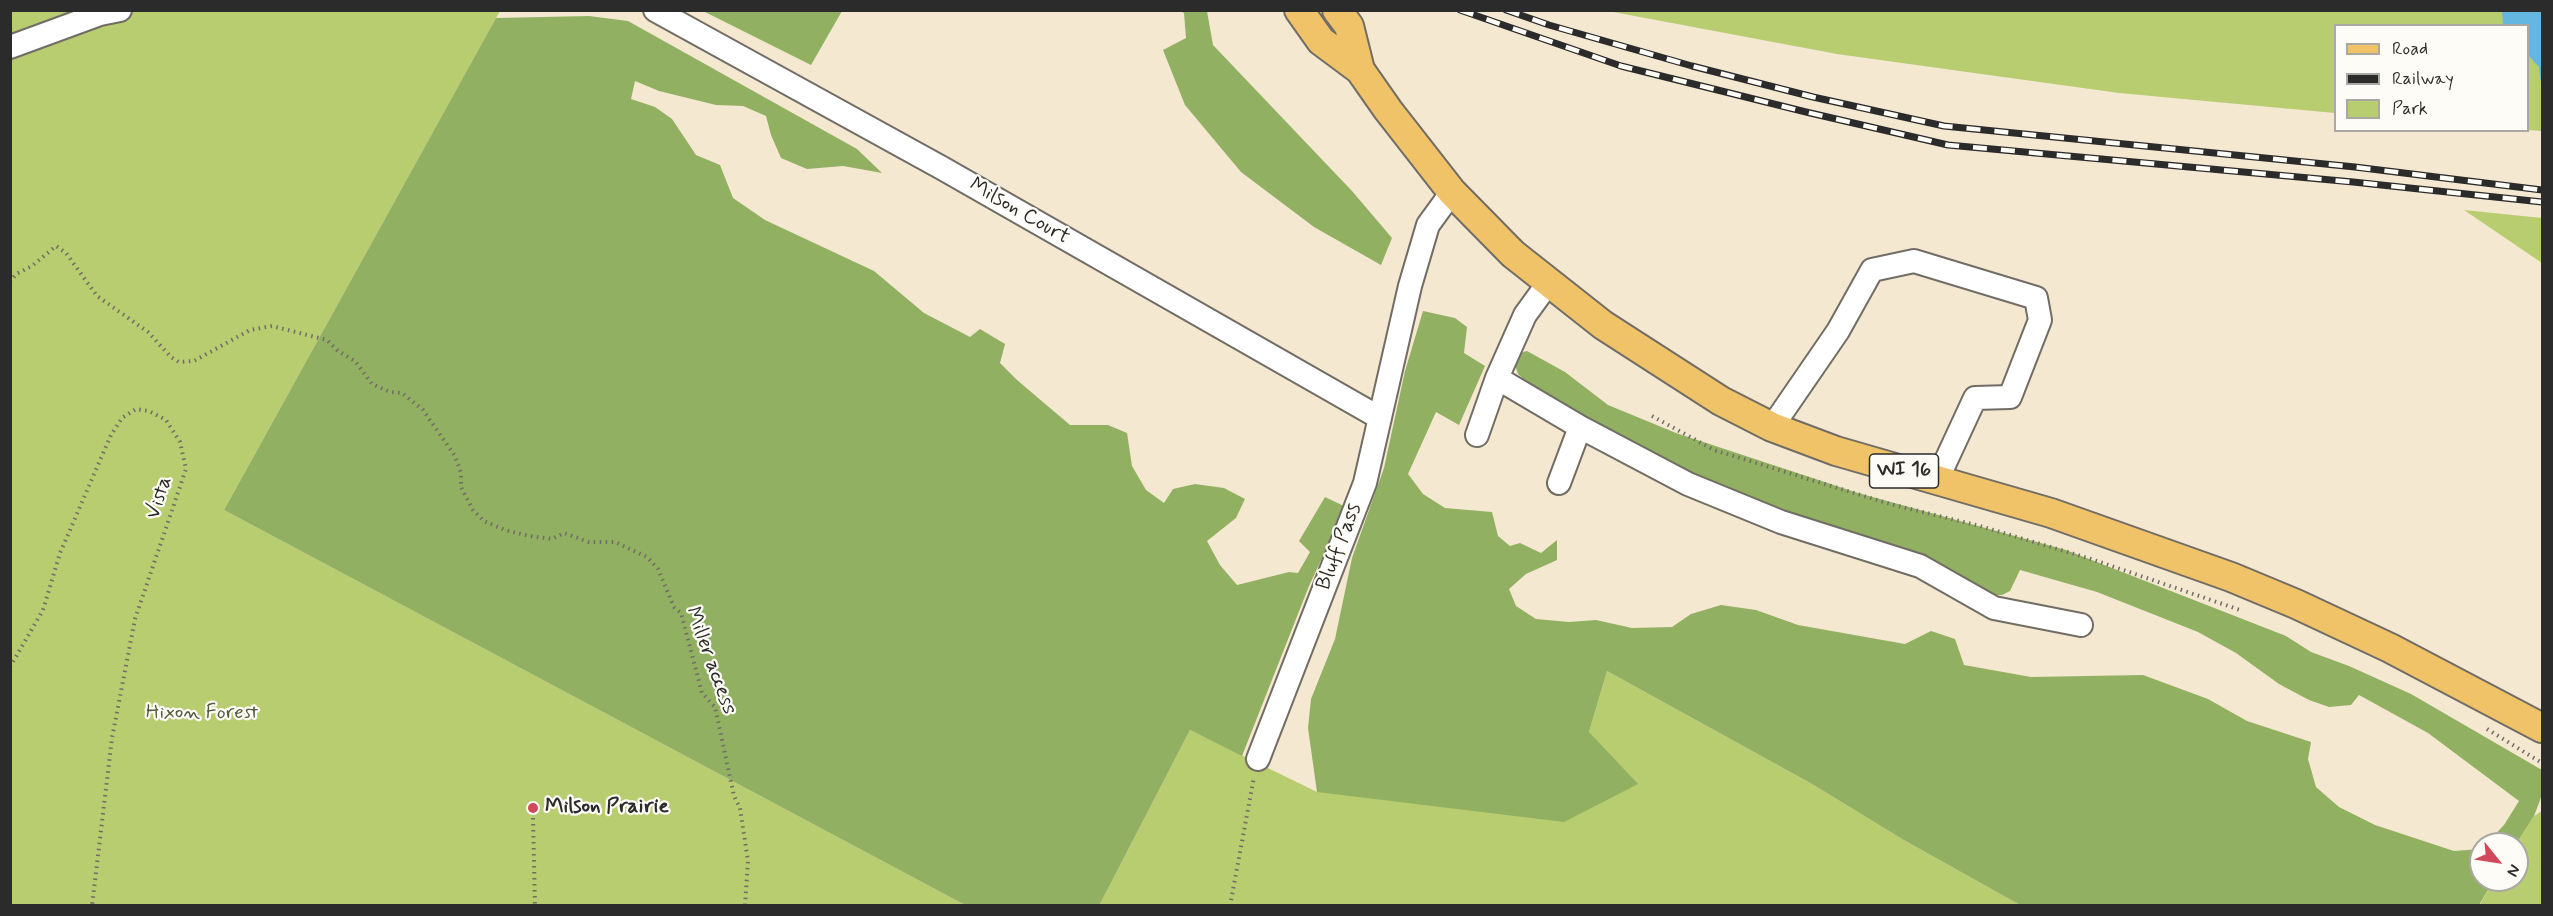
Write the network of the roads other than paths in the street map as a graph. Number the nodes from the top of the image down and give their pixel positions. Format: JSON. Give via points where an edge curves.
{"nodes":[{"id":1,"x":120,"y":10,"type":"edge"},
{"id":2,"x":655,"y":10,"type":"edge"},
{"id":3,"x":1299,"y":10,"type":"edge"},
{"id":4,"x":1337,"y":10,"type":"edge"},
{"id":5,"x":10,"y":47,"type":"edge"},
{"id":6,"x":1360,"y":70,"type":"junction"},
{"id":7,"x":1452,"y":192,"type":"junction"},
{"id":8,"x":1549,"y":282,"type":"junction"},
{"id":9,"x":1497,"y":378,"type":"junction"},
{"id":10,"x":1380,"y":418,"type":"junction"},
{"id":11,"x":1772,"y":427,"type":"junction"},
{"id":12,"x":1580,"y":428,"type":"junction"},
{"id":13,"x":1477,"y":435,"type":"dead end"},
{"id":14,"x":1937,"y":480,"type":"junction"},
{"id":15,"x":1559,"y":483,"type":"dead end"},
{"id":16,"x":2081,"y":625,"type":"dead end"},
{"id":17,"x":2542,"y":728,"type":"edge"},
{"id":18,"x":1258,"y":759,"type":"road end"}],
"edges":[{"from":1,"to":5,"type":"street"},
{"from":2,"to":10,"type":"street","name":"Milson Court","via":[[942,168]]},
{"from":3,"to":6,"type":"main road","number":"WI 16","via":[[1321,41]]},
{"from":4,"to":6,"type":"main road","number":"WI 16","via":[[1348,26]]},
{"from":6,"to":7,"type":"main road","number":"WI 16"},
{"from":7,"to":8,"type":"main road","number":"WI 16","via":[[1513,254]]},
{"from":7,"to":10,"type":"street","name":"Bluff Pass","via":[[1428,225]]},
{"from":8,"to":9,"type":"street","via":[[1525,315]]},
{"from":8,"to":11,"type":"main road","number":"WI 16","via":[[1603,325],[1662,364]]},
{"from":9,"to":12,"type":"street"},
{"from":9,"to":13,"type":"street"},
{"from":10,"to":18,"type":"street","name":"Bluff Pass","via":[[1365,483]]},
{"from":11,"to":14,"type":"main road","number":"WI 16","via":[[1836,451]]},
{"from":11,"to":14,"type":"street","via":[[1838,331],[1872,270],[1914,261],[2037,298],[2040,320],[2010,398],[1975,398]]},
{"from":12,"to":15,"type":"street"},
{"from":12,"to":16,"type":"street","via":[[1688,484],[1750,510],[1920,566],[1994,608]]},
{"from":14,"to":17,"type":"main road","number":"WI 16","via":[[2051,513],[2231,577],[2390,648]]}]}
